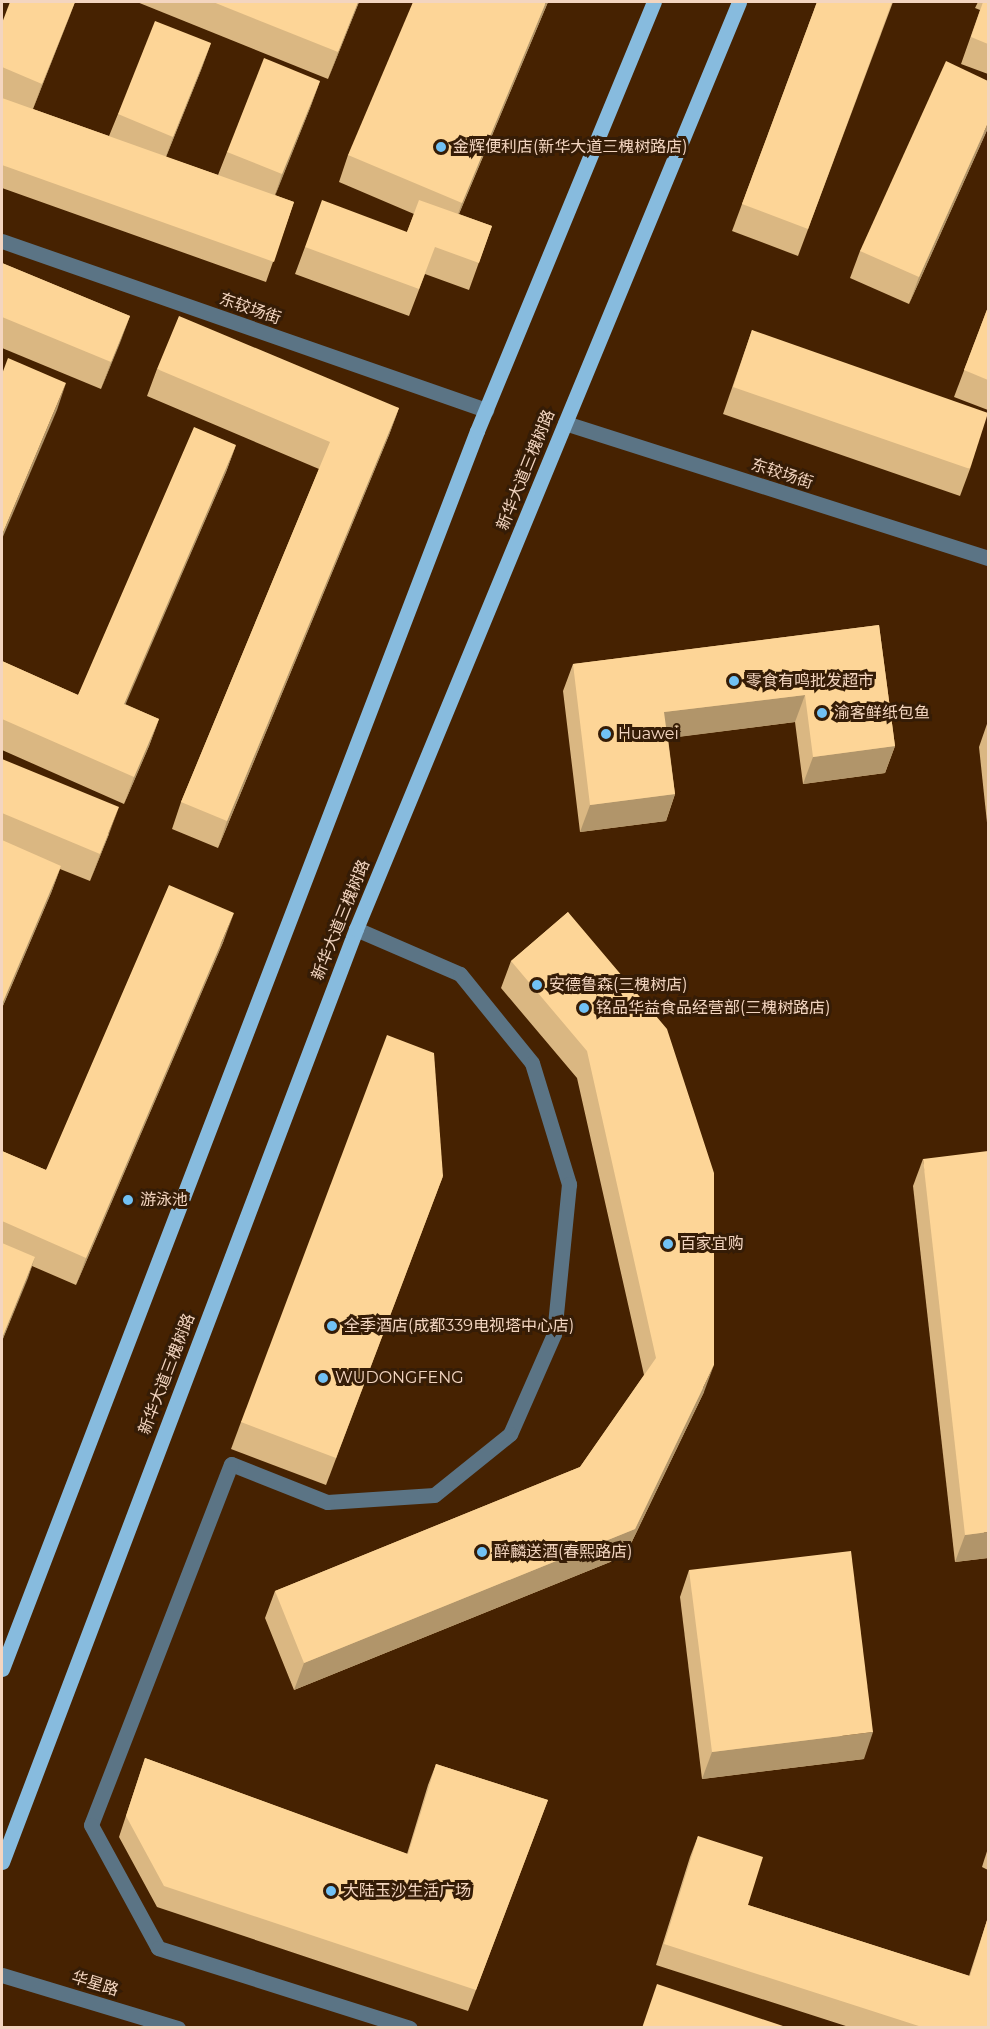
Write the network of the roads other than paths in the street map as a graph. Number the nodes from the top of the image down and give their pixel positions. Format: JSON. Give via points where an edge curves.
{"nodes":[{"id":1,"x":654,"y":2,"type":"edge"},
{"id":2,"x":739,"y":2,"type":"edge"},
{"id":3,"x":2,"y":242,"type":"edge"},
{"id":4,"x":486,"y":410,"type":"junction"},
{"id":5,"x":565,"y":423,"type":"junction"},
{"id":6,"x":988,"y":558,"type":"edge"},
{"id":7,"x":356,"y":929,"type":"junction"},
{"id":8,"x":2,"y":1669,"type":"edge"},
{"id":9,"x":2,"y":1862,"type":"edge"},
{"id":10,"x":2,"y":1975,"type":"edge"},
{"id":11,"x":178,"y":2028,"type":"edge"},
{"id":12,"x":410,"y":2028,"type":"edge"}],
"edges":[{"from":1,"to":4,"type":"main road"},
{"from":2,"to":5,"type":"main road","name":"新华大道三槐树路"},
{"from":3,"to":4,"type":"street","name":"东较场街"},
{"from":4,"to":8,"type":"main road"},
{"from":5,"to":6,"type":"street","name":"东较场街"},
{"from":5,"to":7,"type":"main road","name":"新华大道三槐树路"},
{"from":7,"to":9,"type":"main road","name":"新华大道三槐树路"},
{"from":7,"to":12,"type":"street","via":[[460,974],[532,1063],[569,1184],[554,1334],[510,1434],[434,1495],[327,1502],[231,1464],[91,1825],[159,1948]]},
{"from":10,"to":11,"type":"street","name":"华星路"}]}
